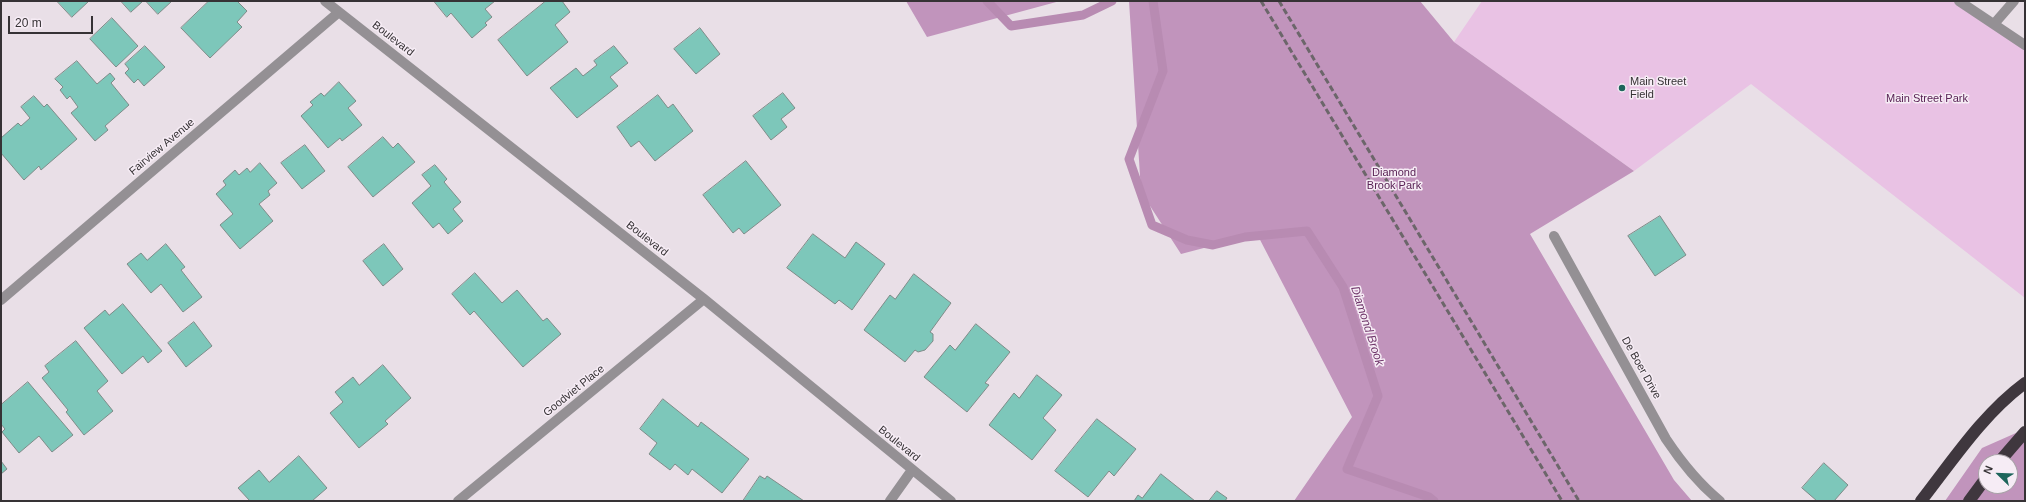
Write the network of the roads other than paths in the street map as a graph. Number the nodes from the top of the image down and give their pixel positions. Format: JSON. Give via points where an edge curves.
{"nodes":[{"id":1,"x":325,"y":1,"type":"edge"},
{"id":2,"x":1959,"y":1,"type":"edge"},
{"id":3,"x":2014,"y":1,"type":"edge"},
{"id":4,"x":339,"y":12,"type":"junction"},
{"id":5,"x":1994,"y":24,"type":"junction"},
{"id":6,"x":2025,"y":45,"type":"edge"},
{"id":7,"x":1554,"y":236,"type":"dead end"},
{"id":8,"x":704,"y":299,"type":"junction"},
{"id":9,"x":1,"y":300,"type":"edge"},
{"id":10,"x":2025,"y":383,"type":"edge"},
{"id":11,"x":2025,"y":432,"type":"edge"},
{"id":12,"x":2006,"y":454,"type":"edge"},
{"id":13,"x":912,"y":470,"type":"junction"},
{"id":14,"x":1978,"y":489,"type":"edge"},
{"id":15,"x":458,"y":501,"type":"edge"},
{"id":16,"x":890,"y":501,"type":"edge"},
{"id":17,"x":951,"y":501,"type":"edge"},
{"id":18,"x":1720,"y":501,"type":"edge"},
{"id":19,"x":1922,"y":501,"type":"edge"},
{"id":20,"x":1969,"y":501,"type":"edge"}],
"edges":[{"from":1,"to":4,"type":"street","name":"Boulevard"},
{"from":2,"to":5,"type":"street"},
{"from":3,"to":5,"type":"street"},
{"from":4,"to":8,"type":"street","name":"Boulevard"},
{"from":4,"to":9,"type":"street","name":"Fairview Avenue"},
{"from":5,"to":6,"type":"street"},
{"from":7,"to":18,"type":"street","name":"De Boer Drive","via":[[1666,439],[1683,465]]},
{"from":8,"to":13,"type":"street","name":"Boulevard"},
{"from":8,"to":15,"type":"street","name":"Goodviet Place"},
{"from":10,"to":19,"type":"highway","via":[[2007,396],[1979,427]]},
{"from":11,"to":12,"type":"highway"},
{"from":13,"to":16,"type":"street"},
{"from":13,"to":17,"type":"street","name":"Boulevard"},
{"from":14,"to":20,"type":"highway"}]}
